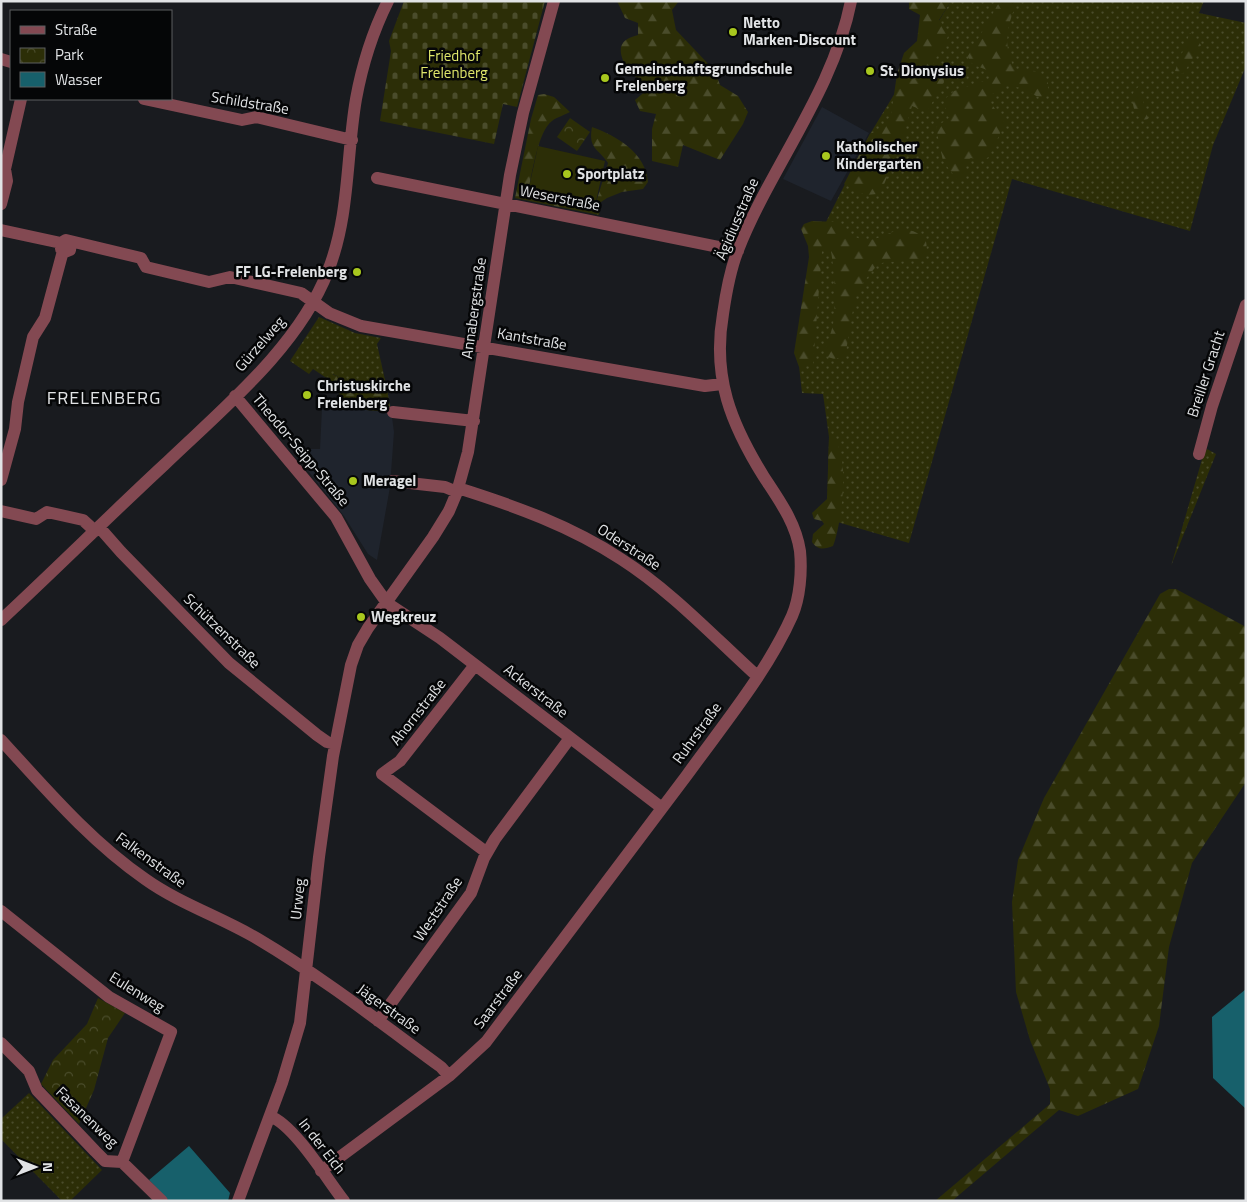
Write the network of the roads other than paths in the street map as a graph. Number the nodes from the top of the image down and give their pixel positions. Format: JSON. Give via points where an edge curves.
{"nodes":[{"id":1,"x":388,"y":1,"type":"edge"},
{"id":2,"x":554,"y":1,"type":"edge"},
{"id":3,"x":851,"y":1,"type":"edge"},
{"id":4,"x":21,"y":100,"type":"edge"},
{"id":5,"x":149,"y":100,"type":"edge"},
{"id":6,"x":352,"y":140,"type":"junction"},
{"id":7,"x":377,"y":178,"type":"dead end"},
{"id":8,"x":1,"y":204,"type":"edge"},
{"id":9,"x":506,"y":204,"type":"junction"},
{"id":10,"x":1,"y":230,"type":"edge"},
{"id":11,"x":66,"y":245,"type":"junction"},
{"id":12,"x":738,"y":251,"type":"junction"},
{"id":13,"x":312,"y":302,"type":"junction"},
{"id":14,"x":1246,"y":305,"type":"edge"},
{"id":15,"x":486,"y":348,"type":"junction"},
{"id":16,"x":722,"y":384,"type":"junction"},
{"id":17,"x":235,"y":396,"type":"junction"},
{"id":18,"x":393,"y":412,"type":"dead end"},
{"id":19,"x":474,"y":421,"type":"junction"},
{"id":20,"x":1199,"y":454,"type":"dead end"},
{"id":21,"x":1,"y":480,"type":"edge"},
{"id":22,"x":392,"y":481,"type":"dead end"},
{"id":23,"x":458,"y":490,"type":"junction"},
{"id":24,"x":1,"y":511,"type":"edge"},
{"id":25,"x":97,"y":529,"type":"junction"},
{"id":26,"x":388,"y":603,"type":"junction"},
{"id":27,"x":1,"y":620,"type":"edge"},
{"id":28,"x":475,"y":665,"type":"junction"},
{"id":29,"x":757,"y":676,"type":"junction"},
{"id":30,"x":570,"y":738,"type":"junction"},
{"id":31,"x":1,"y":740,"type":"edge"},
{"id":32,"x":335,"y":744,"type":"junction"},
{"id":33,"x":662,"y":808,"type":"junction"},
{"id":34,"x":486,"y":852,"type":"junction"},
{"id":35,"x":1,"y":911,"type":"edge"},
{"id":36,"x":308,"y":972,"type":"junction"},
{"id":37,"x":378,"y":1021,"type":"junction"},
{"id":38,"x":1,"y":1043,"type":"edge"},
{"id":39,"x":449,"y":1076,"type":"junction"},
{"id":40,"x":270,"y":1116,"type":"junction"},
{"id":41,"x":122,"y":1162,"type":"junction"},
{"id":42,"x":321,"y":1171,"type":"junction"},
{"id":43,"x":162,"y":1201,"type":"edge"},
{"id":44,"x":238,"y":1201,"type":"edge"},
{"id":45,"x":344,"y":1201,"type":"edge"}],
"edges":[{"from":1,"to":6,"type":"street","name":"Gürzelweg","via":[[356,99]]},
{"from":2,"to":9,"type":"street","name":"Annabergstraße","via":[[523,113]]},
{"from":3,"to":12,"type":"street","name":"Ägidiusstraße","via":[[827,76]]},
{"from":4,"to":8,"type":"street","via":[[5,169],[7,181]]},
{"from":5,"to":6,"type":"street","name":"Schildstraße","via":[[242,120],[256,117]]},
{"from":6,"to":13,"type":"street","name":"Gürzelweg","via":[[341,226],[328,272]]},
{"from":7,"to":9,"type":"street","name":"Weserstraße"},
{"from":9,"to":12,"type":"street","name":"Weserstraße"},
{"from":9,"to":15,"type":"street","name":"Annabergstraße"},
{"from":10,"to":11,"type":"street","name":"Kantstraße"},
{"from":11,"to":13,"type":"street","name":"Kantstraße","via":[[141,258],[146,267],[189,278],[209,282],[230,277],[301,293]]},
{"from":11,"to":21,"type":"street","via":[[45,318],[33,338]]},
{"from":12,"to":16,"type":"street","name":"Ägidiusstraße","via":[[722,317]]},
{"from":13,"to":15,"type":"street","name":"Kantstraße","via":[[360,326]]},
{"from":13,"to":17,"type":"street","name":"Gürzelweg","via":[[300,324]]},
{"from":14,"to":20,"type":"street","name":"Breiller Gracht"},
{"from":15,"to":16,"type":"street","name":"Kantstraße","via":[[705,386]]},
{"from":15,"to":19,"type":"street","name":"Annabergstraße"},
{"from":16,"to":29,"type":"street","name":"Ägidiusstraße","via":[[745,446],[784,505],[800,550],[799,590],[794,613]]},
{"from":17,"to":25,"type":"street","name":"Gürzelweg"},
{"from":17,"to":26,"type":"street","name":"Theodor-Seipp-Straße","via":[[336,517],[374,586]]},
{"from":18,"to":19,"type":"street"},
{"from":19,"to":23,"type":"street","name":"Annabergstraße"},
{"from":22,"to":23,"type":"street","name":"Oderstraße"},
{"from":23,"to":26,"type":"street","name":"Annabergstraße","via":[[433,537]]},
{"from":23,"to":29,"type":"street","name":"Oderstraße","via":[[547,519],[623,560],[655,583]]},
{"from":24,"to":25,"type":"street","via":[[36,519],[47,512],[83,520]]},
{"from":25,"to":27,"type":"street","name":"Gürzelweg"},
{"from":25,"to":32,"type":"street","name":"Schützenstraße","via":[[229,663],[317,735]]},
{"from":26,"to":28,"type":"street","name":"Ackerstraße"},
{"from":26,"to":32,"type":"street","name":"Urweg","via":[[358,645]]},
{"from":28,"to":30,"type":"street","name":"Ackerstraße"},
{"from":28,"to":34,"type":"street","name":"Ahornstraße","via":[[400,761],[382,774]]},
{"from":29,"to":33,"type":"street","name":"Ruhrstraße"},
{"from":30,"to":33,"type":"street","name":"Ackerstraße"},
{"from":30,"to":34,"type":"street","name":"Weststraße"},
{"from":31,"to":36,"type":"street","name":"Falkenstraße","via":[[69,815],[144,879],[175,899],[248,933]]},
{"from":32,"to":36,"type":"street","name":"Urweg","via":[[319,857]]},
{"from":33,"to":39,"type":"street","name":"Saarstraße","via":[[486,1042]]},
{"from":34,"to":37,"type":"street","name":"Weststraße","via":[[471,893]]},
{"from":35,"to":41,"type":"street","name":"Eulenweg","via":[[109,997],[172,1032]]},
{"from":36,"to":37,"type":"street","name":"Jägerstraße"},
{"from":36,"to":40,"type":"street","name":"Urweg","via":[[292,1054]]},
{"from":37,"to":39,"type":"street","name":"Jägerstraße"},
{"from":38,"to":41,"type":"street","name":"Fasanenweg","via":[[29,1071],[37,1090],[105,1161]]},
{"from":39,"to":42,"type":"street","name":"Saarstraße"},
{"from":40,"to":42,"type":"street","name":"In der Eich","via":[[280,1120],[297,1138]]},
{"from":40,"to":44,"type":"street","name":"Urweg"},
{"from":41,"to":43,"type":"street","name":"Fasanenweg"},
{"from":42,"to":45,"type":"street","name":"In der Eich"}]}
